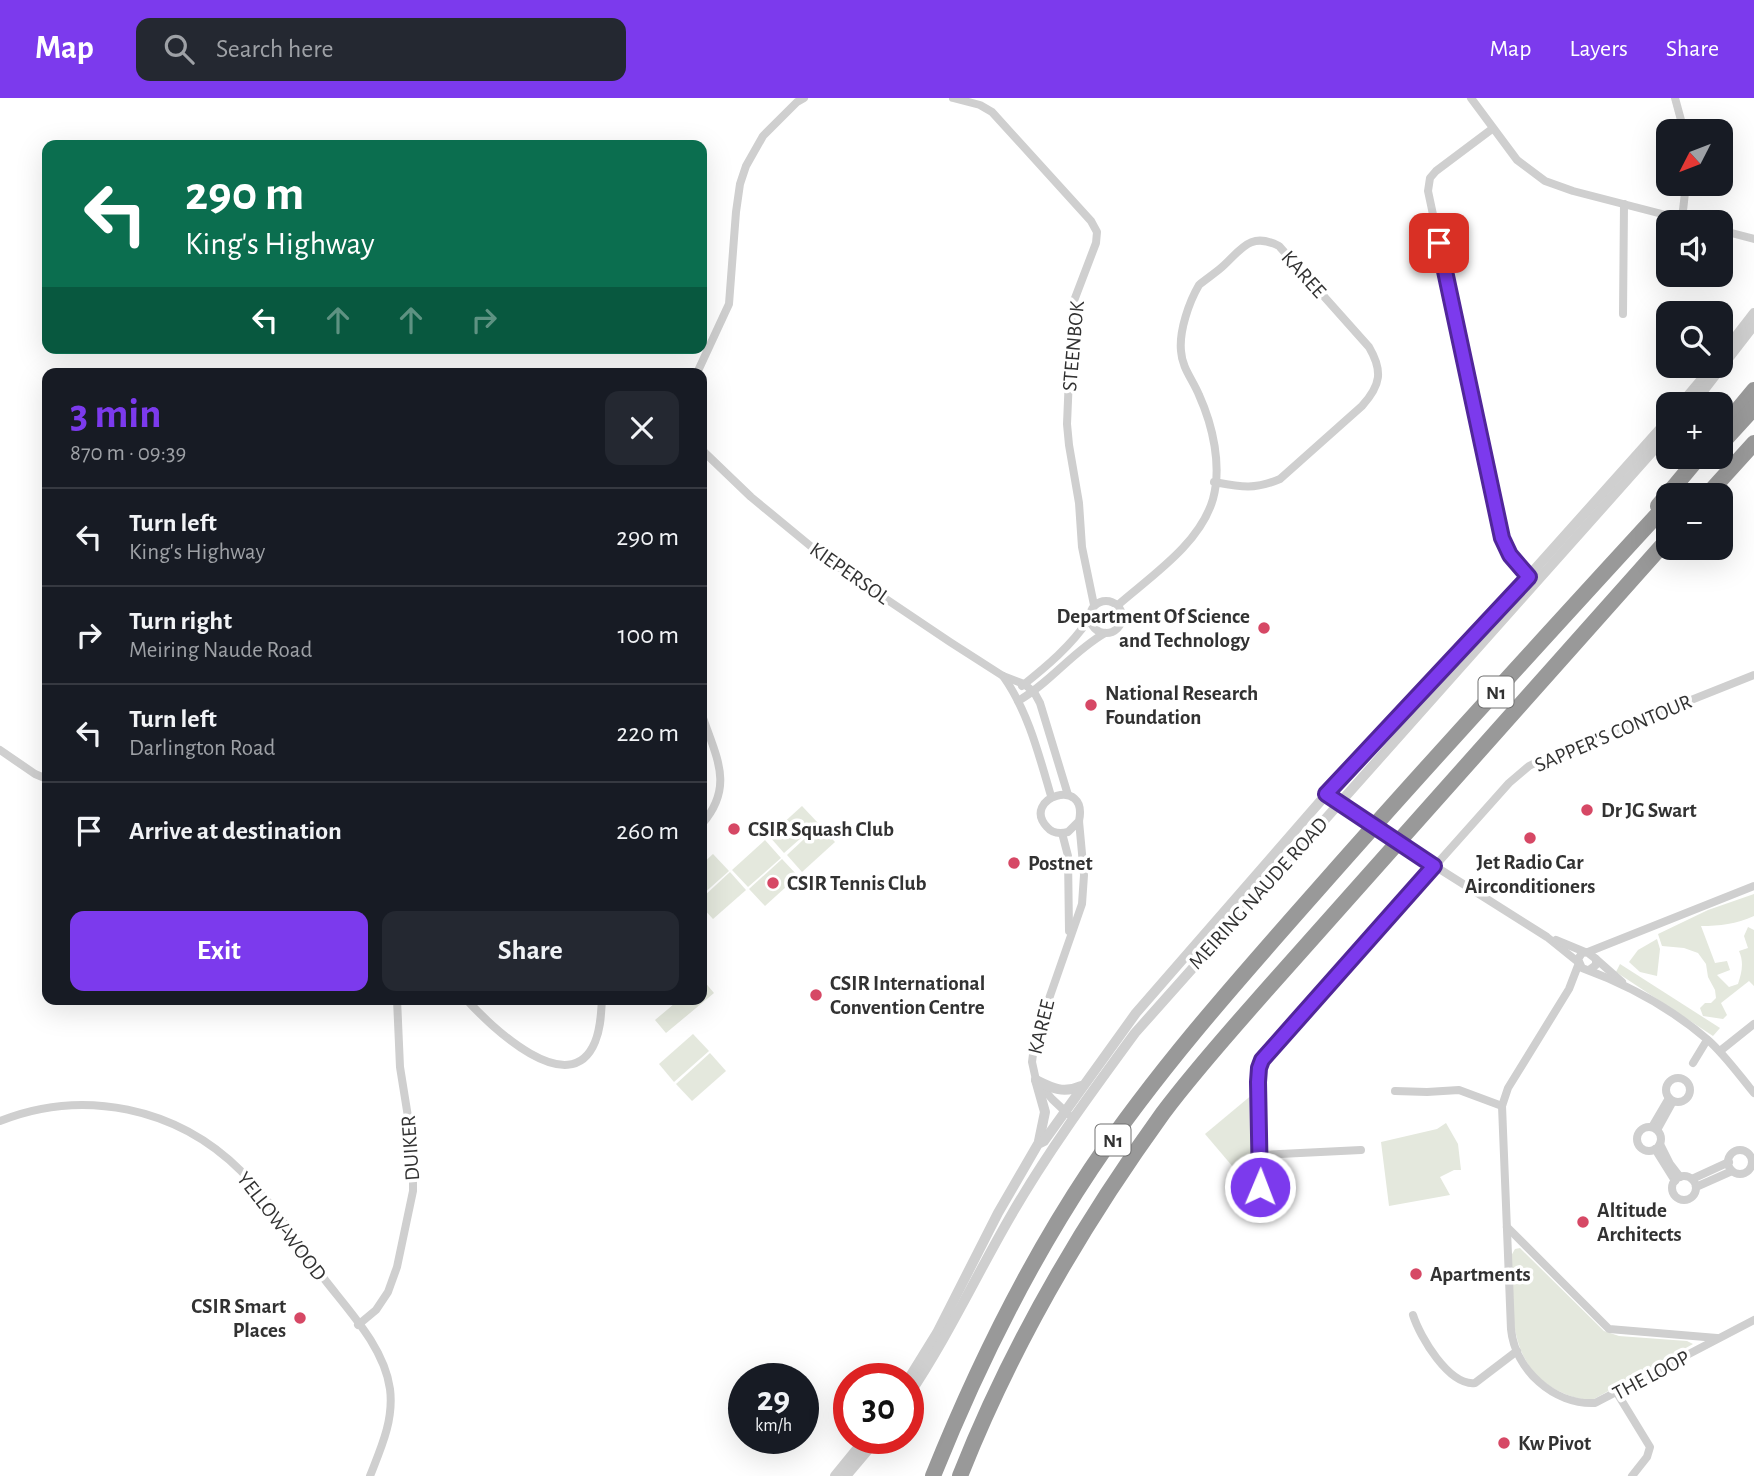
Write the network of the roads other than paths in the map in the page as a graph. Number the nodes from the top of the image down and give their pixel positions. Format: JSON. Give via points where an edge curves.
{"nodes":[{"id":1,"x":804,"y":98,"type":"edge"},
{"id":2,"x":953,"y":98,"type":"edge"},
{"id":3,"x":1471,"y":98,"type":"edge"},
{"id":4,"x":1675,"y":98,"type":"edge"},
{"id":5,"x":1681,"y":119,"type":"edge"},
{"id":6,"x":1492,"y":129,"type":"junction"},
{"id":7,"x":1624,"y":204,"type":"junction"},
{"id":8,"x":1656,"y":212,"type":"edge"},
{"id":9,"x":1733,"y":233,"type":"edge"},
{"id":10,"x":1754,"y":239,"type":"edge"},
{"id":11,"x":1754,"y":313,"type":"edge"},
{"id":12,"x":1623,"y":314,"type":"dead end"},
{"id":13,"x":1754,"y":326,"type":"edge"},
{"id":14,"x":1733,"y":340,"type":"edge"},
{"id":15,"x":707,"y":352,"type":"edge"},
{"id":16,"x":1703,"y":378,"type":"edge"},
{"id":17,"x":1754,"y":390,"type":"edge"},
{"id":18,"x":1691,"y":392,"type":"edge"},
{"id":19,"x":1702,"y":392,"type":"edge"},
{"id":20,"x":1754,"y":408,"type":"edge"},
{"id":21,"x":1733,"y":415,"type":"edge"},
{"id":22,"x":1733,"y":431,"type":"edge"},
{"id":23,"x":1656,"y":434,"type":"edge"},
{"id":24,"x":1754,"y":443,"type":"edge"},
{"id":25,"x":1656,"y":446,"type":"edge"},
{"id":26,"x":707,"y":456,"type":"edge"},
{"id":27,"x":1689,"y":469,"type":"edge"},
{"id":28,"x":1699,"y":469,"type":"edge"},
{"id":29,"x":1214,"y":482,"type":"junction"},
{"id":30,"x":1686,"y":483,"type":"edge"},
{"id":31,"x":1718,"y":483,"type":"edge"},
{"id":32,"x":1656,"y":516,"type":"edge"},
{"id":33,"x":1656,"y":552,"type":"edge"},
{"id":34,"x":1601,"y":576,"type":"junction"},
{"id":35,"x":1089,"y":579,"type":"junction"},
{"id":36,"x":1531,"y":580,"type":"junction"},
{"id":37,"x":1105,"y":600,"type":"junction"},
{"id":38,"x":1094,"y":605,"type":"junction"},
{"id":39,"x":1118,"y":605,"type":"junction"},
{"id":40,"x":1089,"y":620,"type":"junction"},
{"id":41,"x":1105,"y":633,"type":"junction"},
{"id":42,"x":1754,"y":674,"type":"edge"},
{"id":43,"x":1003,"y":676,"type":"junction"},
{"id":44,"x":1024,"y":684,"type":"junction"},
{"id":45,"x":1014,"y":692,"type":"junction"},
{"id":46,"x":1034,"y":692,"type":"junction"},
{"id":47,"x":1018,"y":701,"type":"junction"},
{"id":48,"x":707,"y":731,"type":"edge"},
{"id":49,"x":0,"y":750,"type":"edge"},
{"id":50,"x":42,"y":777,"type":"edge"},
{"id":51,"x":1326,"y":794,"type":"junction"},
{"id":52,"x":1068,"y":795,"type":"junction"},
{"id":53,"x":1051,"y":796,"type":"junction"},
{"id":54,"x":1343,"y":806,"type":"junction"},
{"id":55,"x":707,"y":817,"type":"edge"},
{"id":56,"x":1079,"y":821,"type":"junction"},
{"id":57,"x":1062,"y":833,"type":"junction"},
{"id":58,"x":1434,"y":866,"type":"junction"},
{"id":59,"x":1084,"y":875,"type":"junction"},
{"id":60,"x":1069,"y":876,"type":"junction"},
{"id":61,"x":1754,"y":886,"type":"edge"},
{"id":62,"x":1069,"y":936,"type":"junction"},
{"id":63,"x":1547,"y":937,"type":"junction"},
{"id":64,"x":1616,"y":942,"type":"junction"},
{"id":65,"x":1586,"y":952,"type":"junction"},
{"id":66,"x":1596,"y":959,"type":"junction"},
{"id":67,"x":1578,"y":963,"type":"junction"},
{"id":68,"x":1588,"y":970,"type":"junction"},
{"id":69,"x":1627,"y":987,"type":"junction"},
{"id":70,"x":1569,"y":989,"type":"junction"},
{"id":71,"x":397,"y":1005,"type":"edge"},
{"id":72,"x":472,"y":1005,"type":"edge"},
{"id":73,"x":602,"y":1005,"type":"edge"},
{"id":74,"x":1754,"y":1024,"type":"edge"},
{"id":75,"x":1707,"y":1040,"type":"junction"},
{"id":76,"x":1720,"y":1051,"type":"junction"},
{"id":77,"x":1036,"y":1080,"type":"junction"},
{"id":78,"x":1683,"y":1080,"type":"junction"},
{"id":79,"x":1081,"y":1086,"type":"junction"},
{"id":80,"x":1395,"y":1091,"type":"dead end"},
{"id":81,"x":1754,"y":1091,"type":"edge"},
{"id":82,"x":1671,"y":1099,"type":"junction"},
{"id":83,"x":1502,"y":1106,"type":"junction"},
{"id":84,"x":1068,"y":1115,"type":"junction"},
{"id":85,"x":0,"y":1121,"type":"edge"},
{"id":86,"x":1655,"y":1129,"type":"junction"},
{"id":87,"x":1038,"y":1144,"type":"junction"},
{"id":88,"x":1657,"y":1147,"type":"junction"},
{"id":89,"x":1360,"y":1150,"type":"dead end"},
{"id":90,"x":1261,"y":1155,"type":"junction"},
{"id":91,"x":1753,"y":1158,"type":"edge"},
{"id":92,"x":1730,"y":1167,"type":"junction"},
{"id":93,"x":1678,"y":1179,"type":"junction"},
{"id":94,"x":1694,"y":1183,"type":"junction"},
{"id":95,"x":1260,"y":1187,"type":"dead end"},
{"id":96,"x":1507,"y":1227,"type":"junction"},
{"id":97,"x":1413,"y":1315,"type":"dead end"},
{"id":98,"x":1754,"y":1320,"type":"edge"},
{"id":99,"x":358,"y":1325,"type":"junction"},
{"id":100,"x":1720,"y":1338,"type":"junction"},
{"id":101,"x":1517,"y":1351,"type":"junction"},
{"id":102,"x":918,"y":1363,"type":"edge"},
{"id":103,"x":924,"y":1371,"type":"edge"},
{"id":104,"x":1617,"y":1393,"type":"junction"},
{"id":105,"x":853,"y":1454,"type":"edge"},
{"id":106,"x":865,"y":1454,"type":"edge"},
{"id":107,"x":370,"y":1476,"type":"edge"},
{"id":108,"x":835,"y":1476,"type":"edge"},
{"id":109,"x":846,"y":1476,"type":"edge"},
{"id":110,"x":933,"y":1476,"type":"edge"},
{"id":111,"x":960,"y":1476,"type":"edge"},
{"id":112,"x":1632,"y":1476,"type":"edge"}],
"edges":[{"from":1,"to":15,"type":"street","via":[[763,136],[746,166],[736,212],[730,304]]},
{"from":2,"to":35,"type":"street","name":"STEENBOK","via":[[992,112],[1097,232],[1072,306],[1068,368],[1069,445]]},
{"from":3,"to":6,"type":"street"},
{"from":4,"to":5,"type":"street"},
{"from":6,"to":7,"type":"street","via":[[1517,160],[1545,181]]},
{"from":6,"to":36,"type":"street","via":[[1436,171],[1428,191],[1502,538]]},
{"from":7,"to":8,"type":"street"},
{"from":7,"to":12,"type":"street"},
{"from":9,"to":10,"type":"street"},
{"from":11,"to":14,"type":"street"},
{"from":13,"to":19,"type":"street"},
{"from":16,"to":18,"type":"street"},
{"from":17,"to":21,"type":"highway"},
{"from":20,"to":22,"type":"highway"},
{"from":23,"to":36,"type":"street","name":"MEIRING NAUDE ROAD"},
{"from":24,"to":31,"type":"highway"},
{"from":25,"to":36,"type":"street","name":"MEIRING NAUDE ROAD"},
{"from":26,"to":43,"type":"street","name":"KIEPERSOL","via":[[825,558]]},
{"from":27,"to":34,"type":"highway"},
{"from":28,"to":30,"type":"highway"},
{"from":29,"to":29,"type":"street","name":"KAREE","via":[[1248,488],[1280,479],[1362,406],[1379,376],[1369,347],[1279,246],[1269,241],[1250,242],[1199,285],[1185,324],[1181,350],[1213,436]]},
{"from":29,"to":39,"type":"street","name":"KAREE","via":[[1213,499],[1195,533]]},
{"from":32,"to":34,"type":"highway","number":"N1"},
{"from":33,"to":111,"type":"highway","number":"N1","via":[[1204,1061],[1164,1113],[1054,1281],[998,1388]]},
{"from":34,"to":110,"type":"highway","number":"N1","via":[[1253,962],[1130,1115],[1091,1170],[1016,1295]]},
{"from":35,"to":37,"type":"street"},
{"from":35,"to":38,"type":"street"},
{"from":36,"to":51,"type":"street","name":"MEIRING NAUDE ROAD"},
{"from":36,"to":54,"type":"street","name":"MEIRING NAUDE ROAD"},
{"from":37,"to":38,"type":"street"},
{"from":37,"to":39,"type":"street"},
{"from":38,"to":40,"type":"street"},
{"from":39,"to":41,"type":"street","via":[[1121,622],[1113,632]]},
{"from":40,"to":41,"type":"street"},
{"from":40,"to":44,"type":"street","via":[[1059,656]]},
{"from":41,"to":46,"type":"street","via":[[1086,643]]},
{"from":42,"to":58,"type":"street","name":"SAPPER'S CONTOUR","via":[[1529,766]]},
{"from":43,"to":44,"type":"street"},
{"from":43,"to":45,"type":"street"},
{"from":44,"to":45,"type":"street"},
{"from":44,"to":46,"type":"street"},
{"from":45,"to":47,"type":"street"},
{"from":46,"to":47,"type":"street"},
{"from":46,"to":52,"type":"street"},
{"from":47,"to":53,"type":"street"},
{"from":48,"to":55,"type":"street","via":[[721,781],[719,799]]},
{"from":49,"to":50,"type":"street"},
{"from":51,"to":54,"type":"street"},
{"from":51,"to":79,"type":"street","name":"MEIRING NAUDE ROAD","via":[[1136,1013]]},
{"from":52,"to":53,"type":"street"},
{"from":52,"to":56,"type":"street","via":[[1080,807]]},
{"from":53,"to":57,"type":"street","via":[[1043,806],[1042,819],[1046,827]]},
{"from":54,"to":58,"type":"street","bridge":true},
{"from":54,"to":84,"type":"street","name":"MEIRING NAUDE ROAD","via":[[1135,1032]]},
{"from":56,"to":57,"type":"street","via":[[1073,830]]},
{"from":56,"to":59,"type":"street","name":"KAREE"},
{"from":57,"to":60,"type":"street","name":"KAREE"},
{"from":58,"to":63,"type":"street"},
{"from":58,"to":90,"type":"street","name":"SAPPER'S CONTOUR","via":[[1262,1060],[1258,1082]]},
{"from":59,"to":60,"type":"street"},
{"from":59,"to":62,"type":"street","name":"KAREE","via":[[1082,904]]},
{"from":60,"to":62,"type":"street","name":"KAREE"},
{"from":61,"to":64,"type":"street"},
{"from":62,"to":77,"type":"street","name":"KAREE","via":[[1033,1048]]},
{"from":63,"to":65,"type":"street"},
{"from":63,"to":67,"type":"street"},
{"from":64,"to":65,"type":"street"},
{"from":64,"to":66,"type":"street"},
{"from":65,"to":66,"type":"street"},
{"from":65,"to":67,"type":"street"},
{"from":66,"to":68,"type":"street"},
{"from":66,"to":69,"type":"street"},
{"from":67,"to":68,"type":"street"},
{"from":67,"to":70,"type":"street","name":"THE LOOP"},
{"from":68,"to":69,"type":"street"},
{"from":68,"to":70,"type":"street","name":"THE LOOP"},
{"from":69,"to":75,"type":"street"},
{"from":70,"to":83,"type":"street","name":"THE LOOP","via":[[1508,1088]]},
{"from":71,"to":99,"type":"street","name":"DUIKER","via":[[400,1067],[413,1138],[413,1191],[393,1282],[380,1305]]},
{"from":72,"to":73,"type":"street","via":[[538,1059],[559,1066],[580,1061],[591,1050]]},
{"from":74,"to":76,"type":"street"},
{"from":75,"to":76,"type":"street"},
{"from":75,"to":78,"type":"street"},
{"from":76,"to":81,"type":"street"},
{"from":77,"to":79,"type":"street","via":[[1061,1091]]},
{"from":77,"to":84,"type":"street","name":"KAREE"},
{"from":77,"to":87,"type":"street","via":[[1045,1112]]},
{"from":78,"to":82,"type":"street","via":[[1668,1085]]},
{"from":78,"to":82,"type":"street","via":[[1690,1088],[1689,1095],[1684,1101]]},
{"from":79,"to":84,"type":"street","name":"MEIRING NAUDE ROAD"},
{"from":80,"to":83,"type":"street","via":[[1459,1090]]},
{"from":82,"to":86,"type":"street"},
{"from":83,"to":96,"type":"street","name":"THE LOOP"},
{"from":84,"to":87,"type":"street","name":"MEIRING NAUDE ROAD"},
{"from":84,"to":103,"type":"street","name":"MEIRING NAUDE ROAD"},
{"from":85,"to":99,"type":"street","name":"YELLOW-WOOD","via":[[43,1108],[94,1104],[158,1117],[192,1134],[254,1185]]},
{"from":86,"to":88,"type":"street","via":[[1661,1136]]},
{"from":86,"to":88,"type":"street","via":[[1641,1130],[1637,1140],[1644,1149]]},
{"from":87,"to":102,"type":"street","name":"MEIRING NAUDE ROAD"},
{"from":88,"to":93,"type":"street"},
{"from":89,"to":90,"type":"street"},
{"from":90,"to":95,"type":"street","name":"SAPPER'S CONTOUR"},
{"from":91,"to":92,"type":"street","via":[[1746,1172],[1739,1174]]},
{"from":91,"to":92,"type":"street","via":[[1737,1151],[1731,1155]]},
{"from":92,"to":94,"type":"street"},
{"from":93,"to":94,"type":"street"},
{"from":93,"to":94,"type":"street","via":[[1673,1191],[1680,1199],[1695,1194]]},
{"from":96,"to":100,"type":"street","name":"THE LOOP","via":[[1609,1329]]},
{"from":96,"to":101,"type":"street","name":"THE LOOP","via":[[1512,1336]]},
{"from":97,"to":101,"type":"street","via":[[1427,1346],[1464,1383],[1475,1383]]},
{"from":98,"to":100,"type":"street","name":"THE LOOP"},
{"from":99,"to":107,"type":"street","name":"YELLOW-WOOD","via":[[381,1360],[390,1392],[390,1418]]},
{"from":100,"to":104,"type":"street","name":"THE LOOP"},
{"from":101,"to":104,"type":"street","name":"THE LOOP","via":[[1536,1379],[1558,1395],[1592,1404]]},
{"from":104,"to":112,"type":"street","via":[[1650,1447]]},
{"from":105,"to":108,"type":"street"},
{"from":106,"to":109,"type":"street"}]}
